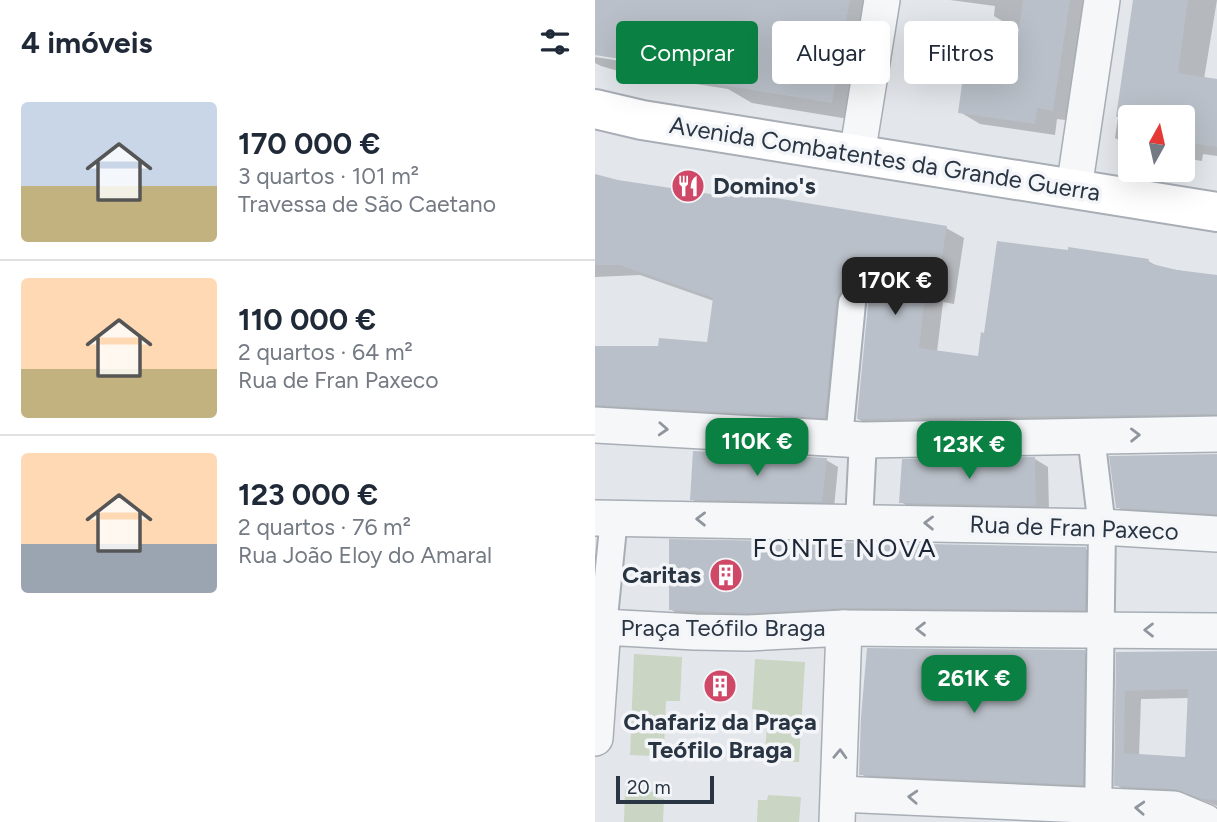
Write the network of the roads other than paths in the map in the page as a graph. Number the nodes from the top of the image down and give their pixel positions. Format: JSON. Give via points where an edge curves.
{"nodes":[{"id":1,"x":881,"y":0,"type":"edge"},
{"id":2,"x":1102,"y":0,"type":"edge"},
{"id":3,"x":595,"y":109,"type":"edge"},
{"id":4,"x":857,"y":155,"type":"junction"},
{"id":5,"x":1073,"y":189,"type":"junction"},
{"id":6,"x":1217,"y":212,"type":"edge"},
{"id":7,"x":852,"y":303,"type":"dead end"},
{"id":8,"x":595,"y":425,"type":"edge"},
{"id":9,"x":1217,"y":434,"type":"edge"},
{"id":10,"x":1091,"y":436,"type":"junction"},
{"id":11,"x":851,"y":439,"type":"junction"},
{"id":12,"x":605,"y":518,"type":"edge"},
{"id":13,"x":859,"y":522,"type":"junction"},
{"id":14,"x":1103,"y":527,"type":"junction"},
{"id":15,"x":1217,"y":534,"type":"edge"},
{"id":16,"x":599,"y":626,"type":"edge"},
{"id":17,"x":844,"y":628,"type":"junction"},
{"id":18,"x":1103,"y":630,"type":"junction"},
{"id":19,"x":1217,"y":631,"type":"edge"},
{"id":20,"x":595,"y":738,"type":"edge"},
{"id":21,"x":838,"y":808,"type":"edge"},
{"id":22,"x":1098,"y":814,"type":"edge"},
{"id":23,"x":1205,"y":822,"type":"edge"}],
"edges":[{"from":1,"to":4,"type":"street"},
{"from":2,"to":5,"type":"street"},
{"from":3,"to":4,"type":"main road","name":"Avenida Combatentes da Grande Guerra"},
{"from":4,"to":5,"type":"main road","name":"Avenida Combatentes da Grande Guerra"},
{"from":5,"to":6,"type":"main road","name":"Avenida Combatentes da Grande Guerra"},
{"from":7,"to":11,"type":"street"},
{"from":8,"to":11,"type":"street","one_way":true},
{"from":10,"to":9,"type":"street","one_way":true},
{"from":10,"to":11,"type":"street"},
{"from":10,"to":14,"type":"street"},
{"from":11,"to":13,"type":"street"},
{"from":13,"to":12,"type":"street","name":"Rua de Fran Paxeco","one_way":true},
{"from":12,"to":16,"type":"street"},
{"from":14,"to":13,"type":"street","name":"Rua de Fran Paxeco","one_way":true},
{"from":14,"to":15,"type":"street","name":"Rua de Fran Paxeco"},
{"from":14,"to":18,"type":"street"},
{"from":16,"to":17,"type":"street","name":"Praça Teófilo Braga","via":[[734,633]]},
{"from":16,"to":20,"type":"street","name":"Praça Teófilo Braga"},
{"from":18,"to":17,"type":"street","one_way":true},
{"from":21,"to":17,"type":"street","name":"Praça Teófilo Braga","one_way":true},
{"from":19,"to":18,"type":"street","one_way":true},
{"from":18,"to":22,"type":"street"},
{"from":22,"to":21,"type":"street","one_way":true},
{"from":23,"to":22,"type":"street","one_way":true,"via":[[1174,809]]}]}
